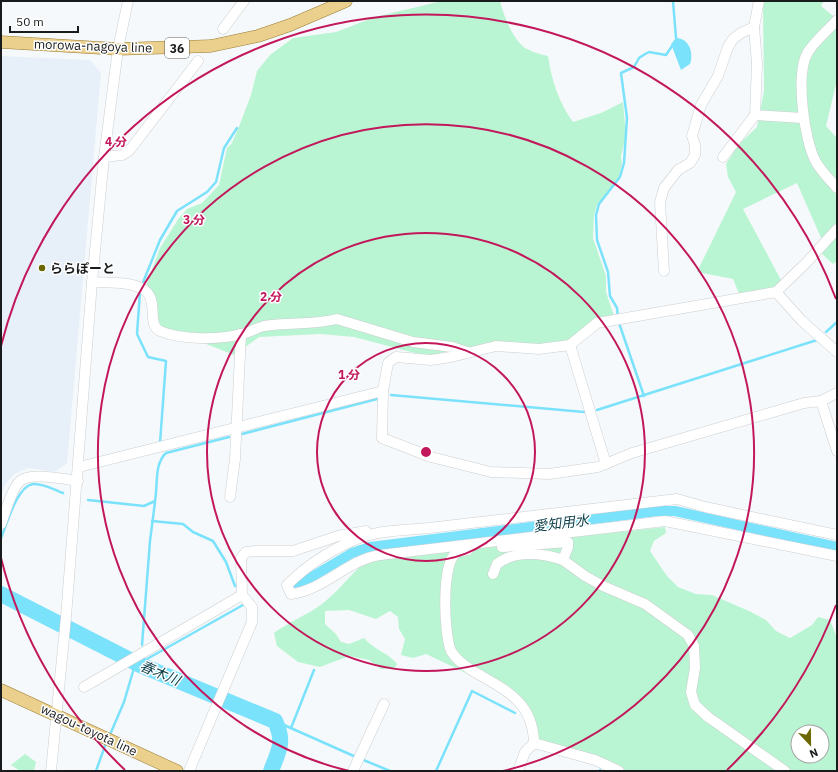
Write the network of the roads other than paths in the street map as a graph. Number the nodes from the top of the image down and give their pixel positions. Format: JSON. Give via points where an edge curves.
{"nodes":[{"id":1,"x":128,"y":1,"type":"edge"},
{"id":2,"x":244,"y":1,"type":"edge"},
{"id":3,"x":346,"y":1,"type":"edge"},
{"id":4,"x":759,"y":1,"type":"edge"},
{"id":5,"x":837,"y":20,"type":"edge"},
{"id":6,"x":754,"y":27,"type":"junction"},
{"id":7,"x":223,"y":28,"type":"dead end"},
{"id":8,"x":1,"y":42,"type":"edge"},
{"id":9,"x":118,"y":49,"type":"junction"},
{"id":10,"x":198,"y":61,"type":"dead end"},
{"id":11,"x":755,"y":116,"type":"junction"},
{"id":12,"x":803,"y":118,"type":"junction"},
{"id":13,"x":104,"y":157,"type":"junction"},
{"id":14,"x":723,"y":157,"type":"dead end"},
{"id":15,"x":837,"y":188,"type":"edge"},
{"id":16,"x":837,"y":229,"type":"edge"},
{"id":17,"x":664,"y":271,"type":"dead end"},
{"id":18,"x":92,"y":282,"type":"junction"},
{"id":19,"x":776,"y":292,"type":"junction"},
{"id":20,"x":241,"y":334,"type":"junction"},
{"id":21,"x":570,"y":345,"type":"junction"},
{"id":22,"x":467,"y":352,"type":"junction"},
{"id":23,"x":837,"y":352,"type":"edge"},
{"id":24,"x":383,"y":391,"type":"junction"},
{"id":25,"x":837,"y":393,"type":"edge"},
{"id":26,"x":822,"y":401,"type":"junction"},
{"id":27,"x":236,"y":429,"type":"junction"},
{"id":28,"x":837,"y":451,"type":"edge"},
{"id":29,"x":606,"y":464,"type":"junction"},
{"id":30,"x":79,"y":467,"type":"junction"},
{"id":31,"x":78,"y":481,"type":"junction"},
{"id":32,"x":230,"y":497,"type":"dead end"},
{"id":33,"x":1,"y":524,"type":"edge"},
{"id":34,"x":399,"y":530,"type":"junction"},
{"id":35,"x":837,"y":535,"type":"edge"},
{"id":36,"x":837,"y":556,"type":"edge"},
{"id":37,"x":563,"y":560,"type":"junction"},
{"id":38,"x":493,"y":574,"type":"dead end"},
{"id":39,"x":242,"y":595,"type":"junction"},
{"id":40,"x":84,"y":687,"type":"dead end"},
{"id":41,"x":2,"y":692,"type":"edge"},
{"id":42,"x":384,"y":704,"type":"dead end"},
{"id":43,"x":57,"y":714,"type":"junction"},
{"id":44,"x":534,"y":743,"type":"junction"},
{"id":45,"x":51,"y":771,"type":"edge"},
{"id":46,"x":177,"y":771,"type":"edge"},
{"id":47,"x":189,"y":771,"type":"edge"},
{"id":48,"x":353,"y":771,"type":"edge"},
{"id":49,"x":518,"y":771,"type":"edge"},
{"id":50,"x":619,"y":771,"type":"edge"},
{"id":51,"x":785,"y":771,"type":"edge"}],
"edges":[{"from":1,"to":9,"type":"street"},
{"from":2,"to":7,"type":"street"},
{"from":3,"to":9,"type":"main road","name":"morowa-nagoya line","number":"36","via":[[290,25],[235,41],[190,48]]},
{"from":4,"to":6,"type":"street"},
{"from":5,"to":12,"type":"street","via":[[808,52],[803,66]]},
{"from":6,"to":11,"type":"street","via":[[757,64]]},
{"from":6,"to":17,"type":"street","via":[[741,32],[728,47],[718,76],[701,105],[692,136],[695,155],[690,164],[678,170],[664,188],[660,202]]},
{"from":8,"to":9,"type":"main road","name":"morowa-nagoya line","number":"36"},
{"from":9,"to":13,"type":"street"},
{"from":10,"to":13,"type":"street","via":[[129,152]]},
{"from":11,"to":12,"type":"street"},
{"from":11,"to":14,"type":"street"},
{"from":12,"to":15,"type":"street","via":[[816,162]]},
{"from":13,"to":18,"type":"street"},
{"from":16,"to":19,"type":"street"},
{"from":18,"to":20,"type":"street","via":[[133,285],[143,289],[151,301],[153,320],[159,331],[181,337]]},
{"from":18,"to":30,"type":"street"},
{"from":19,"to":21,"type":"street","via":[[597,324]]},
{"from":19,"to":23,"type":"street","via":[[802,321]]},
{"from":20,"to":22,"type":"street","via":[[264,326],[337,319],[413,342],[452,347]]},
{"from":20,"to":27,"type":"street"},
{"from":21,"to":22,"type":"street","via":[[539,349],[496,346]]},
{"from":21,"to":29,"type":"street"},
{"from":22,"to":24,"type":"street","via":[[431,360],[396,357],[388,363]]},
{"from":24,"to":27,"type":"street"},
{"from":24,"to":29,"type":"street","via":[[382,438],[431,457],[491,472],[528,474],[570,472]]},
{"from":25,"to":26,"type":"street"},
{"from":26,"to":28,"type":"street"},
{"from":26,"to":29,"type":"street","via":[[804,403],[632,453]]},
{"from":27,"to":30,"type":"street"},
{"from":27,"to":32,"type":"street"},
{"from":30,"to":31,"type":"street"},
{"from":31,"to":33,"type":"street","via":[[33,476],[25,478],[16,485]]},
{"from":31,"to":43,"type":"street"},
{"from":34,"to":35,"type":"street","via":[[678,499]]},
{"from":34,"to":36,"type":"street","via":[[363,537],[302,570],[287,585],[291,594],[310,589],[369,557],[665,521]]},
{"from":34,"to":39,"type":"street","via":[[380,529],[338,536],[293,552],[246,552],[241,558]]},
{"from":37,"to":38,"type":"street","via":[[543,554],[514,557],[497,564]]},
{"from":37,"to":44,"type":"street","via":[[568,542],[459,551],[454,555],[447,575],[445,622],[452,651],[462,665],[499,685],[521,703],[530,717]]},
{"from":37,"to":51,"type":"street","via":[[603,586],[645,604],[688,635],[694,646],[696,668],[691,692],[695,705]]},
{"from":39,"to":40,"type":"street"},
{"from":39,"to":47,"type":"street","via":[[252,607],[252,622]]},
{"from":41,"to":43,"type":"main road","name":"wagou-toyota line"},
{"from":42,"to":48,"type":"street"},
{"from":43,"to":45,"type":"street"},
{"from":43,"to":46,"type":"main road","name":"wagou-toyota line"},
{"from":44,"to":49,"type":"street","via":[[525,752]]},
{"from":44,"to":50,"type":"street","via":[[595,760]]}]}
